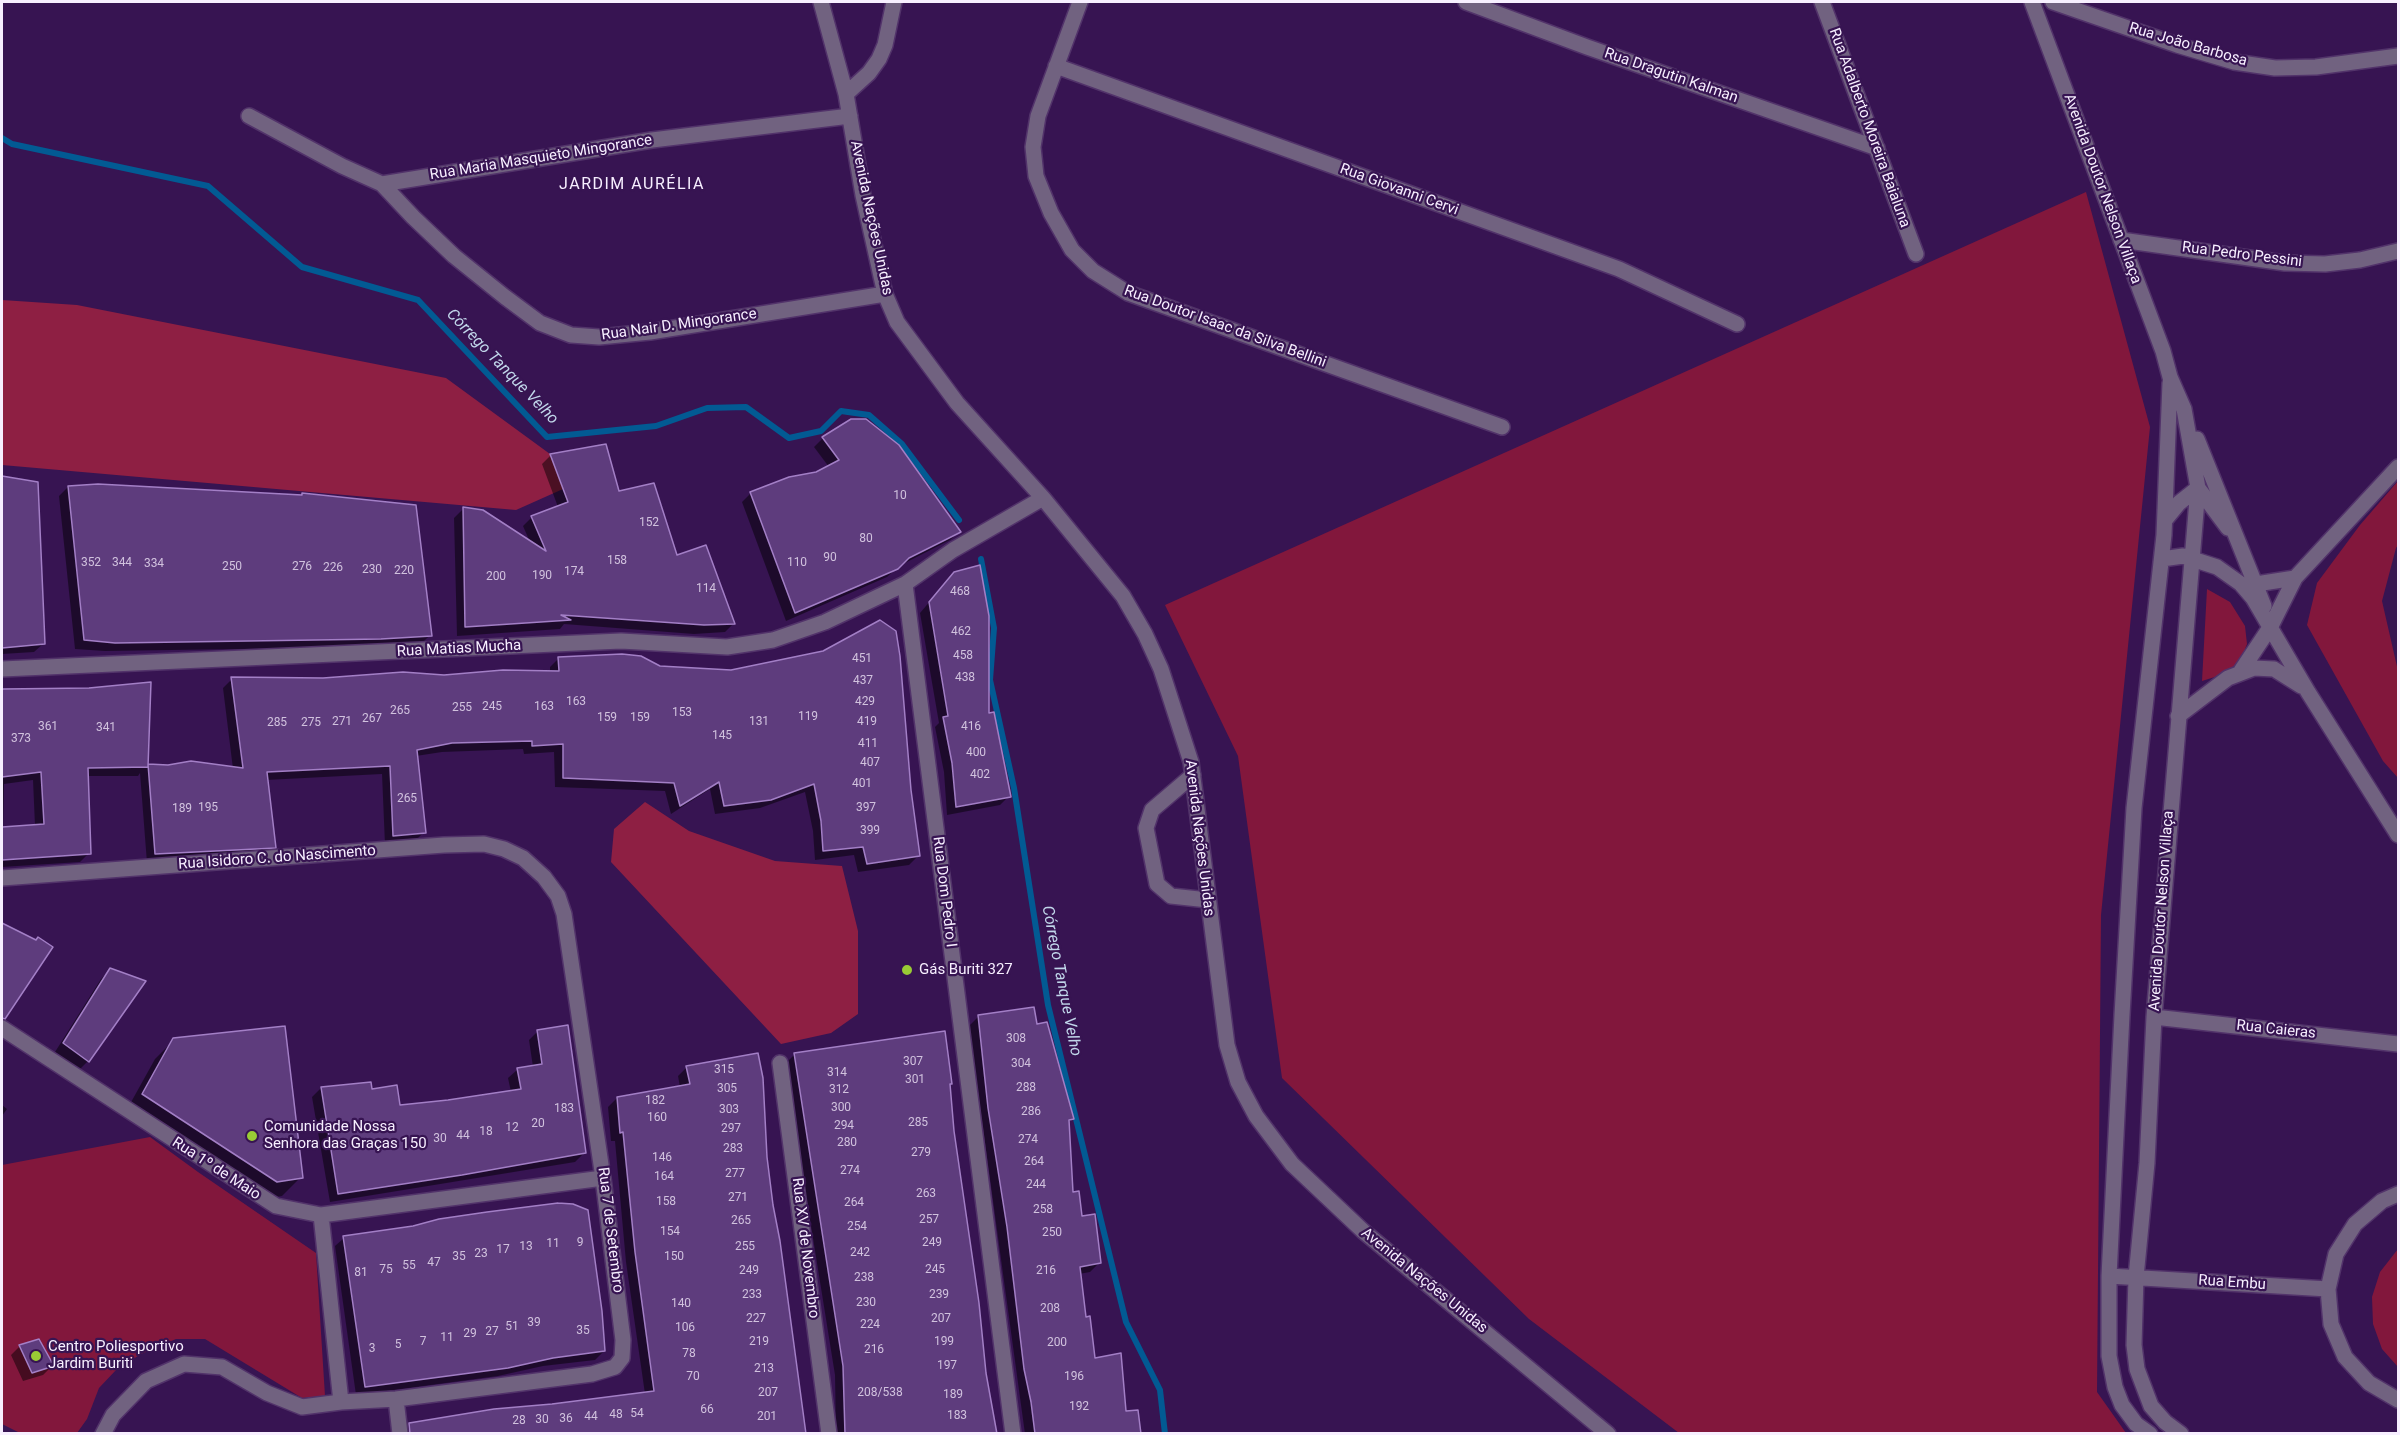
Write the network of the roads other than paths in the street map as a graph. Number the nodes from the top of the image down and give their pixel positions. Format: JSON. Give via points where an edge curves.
{"nodes":[{"id":1,"x":821,"y":2,"type":"edge"},
{"id":2,"x":894,"y":2,"type":"edge"},
{"id":3,"x":1080,"y":2,"type":"edge"},
{"id":4,"x":1466,"y":2,"type":"edge"},
{"id":5,"x":1822,"y":2,"type":"edge"},
{"id":6,"x":2032,"y":2,"type":"edge"},
{"id":7,"x":2053,"y":2,"type":"edge"},
{"id":8,"x":2398,"y":56,"type":"edge"},
{"id":9,"x":1056,"y":66,"type":"junction"},
{"id":10,"x":846,"y":94,"type":"junction"},
{"id":11,"x":249,"y":116,"type":"dead end"},
{"id":12,"x":850,"y":116,"type":"junction"},
{"id":13,"x":1877,"y":148,"type":"junction"},
{"id":14,"x":382,"y":184,"type":"junction"},
{"id":15,"x":2121,"y":240,"type":"junction"},
{"id":16,"x":2398,"y":251,"type":"edge"},
{"id":17,"x":1916,"y":254,"type":"dead end"},
{"id":18,"x":885,"y":294,"type":"junction"},
{"id":19,"x":1737,"y":324,"type":"dead end"},
{"id":20,"x":2170,"y":377,"type":"junction"},
{"id":21,"x":2184,"y":409,"type":"junction"},
{"id":22,"x":1503,"y":427,"type":"dead end"},
{"id":23,"x":2398,"y":467,"type":"edge"},
{"id":24,"x":2198,"y":488,"type":"junction"},
{"id":25,"x":1043,"y":498,"type":"junction"},
{"id":26,"x":2165,"y":520,"type":"junction"},
{"id":27,"x":2241,"y":545,"type":"junction"},
{"id":28,"x":2162,"y":559,"type":"junction"},
{"id":29,"x":2193,"y":559,"type":"junction"},
{"id":30,"x":2295,"y":578,"type":"junction"},
{"id":31,"x":905,"y":584,"type":"junction"},
{"id":32,"x":2256,"y":584,"type":"junction"},
{"id":33,"x":2271,"y":626,"type":"junction"},
{"id":34,"x":2,"y":669,"type":"edge"},
{"id":35,"x":2241,"y":671,"type":"junction"},
{"id":36,"x":2308,"y":692,"type":"junction"},
{"id":37,"x":2178,"y":716,"type":"junction"},
{"id":38,"x":1193,"y":775,"type":"junction"},
{"id":39,"x":2398,"y":835,"type":"edge"},
{"id":40,"x":544,"y":877,"type":"joint"},
{"id":41,"x":2,"y":878,"type":"edge"},
{"id":42,"x":1208,"y":900,"type":"junction"},
{"id":43,"x":2154,"y":1017,"type":"junction"},
{"id":44,"x":2,"y":1028,"type":"edge"},
{"id":45,"x":2398,"y":1044,"type":"edge"},
{"id":46,"x":780,"y":1063,"type":"dead end"},
{"id":47,"x":603,"y":1178,"type":"junction"},
{"id":48,"x":2398,"y":1194,"type":"edge"},
{"id":49,"x":321,"y":1215,"type":"junction"},
{"id":50,"x":2109,"y":1276,"type":"junction"},
{"id":51,"x":2136,"y":1277,"type":"junction"},
{"id":52,"x":2328,"y":1289,"type":"junction"},
{"id":53,"x":396,"y":1398,"type":"junction"},
{"id":54,"x":2398,"y":1400,"type":"edge"},
{"id":55,"x":341,"y":1402,"type":"junction"},
{"id":56,"x":103,"y":1434,"type":"edge"},
{"id":57,"x":399,"y":1434,"type":"edge"},
{"id":58,"x":829,"y":1434,"type":"edge"},
{"id":59,"x":1013,"y":1434,"type":"edge"},
{"id":60,"x":1608,"y":1434,"type":"edge"},
{"id":61,"x":2150,"y":1434,"type":"edge"},
{"id":62,"x":2181,"y":1434,"type":"edge"}],
"edges":[{"from":1,"to":10,"type":"street","name":"Avenida Nações Unidas"},
{"from":2,"to":10,"type":"street","via":[[879,59]]},
{"from":3,"to":9,"type":"street","name":"Rua Doutor Isaac da Silva Bellini"},
{"from":4,"to":13,"type":"street","name":"Rua Dragutin Kalman"},
{"from":5,"to":13,"type":"street","name":"Rua Adalberto Moreira Baialuna"},
{"from":6,"to":15,"type":"street","name":"Avenida Doutor Nelson Villaça"},
{"from":7,"to":8,"type":"street","name":"Rua João Barbosa","via":[[2234,62],[2275,68],[2316,67]]},
{"from":9,"to":19,"type":"street","name":"Rua Giovanni Cervi","via":[[1619,269]]},
{"from":9,"to":22,"type":"street","name":"Rua Doutor Isaac da Silva Bellini","via":[[1038,116],[1033,147],[1036,176],[1072,250],[1093,271],[1128,293]]},
{"from":10,"to":12,"type":"street","name":"Avenida Nações Unidas"},
{"from":11,"to":14,"type":"street"},
{"from":12,"to":14,"type":"street","name":"Rua Maria Masquieto Mingorance","via":[[652,140]]},
{"from":12,"to":18,"type":"street","name":"Avenida Nações Unidas"},
{"from":13,"to":17,"type":"street","name":"Rua Adalberto Moreira Baialuna"},
{"from":14,"to":18,"type":"street","name":"Rua Nair D. Mingorance","via":[[454,256],[505,297],[540,322],[571,335],[599,338],[650,332]]},
{"from":15,"to":16,"type":"street","name":"Rua Pedro Pessini","via":[[2285,263],[2325,264]]},
{"from":15,"to":20,"type":"street","name":"Avenida Doutor Nelson Villaça"},
{"from":18,"to":25,"type":"street","name":"Avenida Nações Unidas","via":[[897,322],[931,370]]},
{"from":20,"to":21,"type":"street","name":"Avenida Doutor Nelson Villaça"},
{"from":20,"to":26,"type":"street","name":"Avenida Doutor Nelson Villaça"},
{"from":21,"to":24,"type":"street","name":"Avenida Doutor Nelson Villaça"},
{"from":21,"to":27,"type":"street"},
{"from":23,"to":30,"type":"street"},
{"from":24,"to":26,"type":"street"},
{"from":24,"to":27,"type":"street"},
{"from":24,"to":29,"type":"street","name":"Avenida Doutor Nelson Villaça"},
{"from":25,"to":31,"type":"street","via":[[952,550]]},
{"from":25,"to":38,"type":"street","name":"Avenida Nações Unidas","via":[[1123,596],[1145,634],[1176,711]]},
{"from":26,"to":28,"type":"street","name":"Avenida Doutor Nelson Villaça"},
{"from":27,"to":32,"type":"street"},
{"from":28,"to":29,"type":"street"},
{"from":28,"to":50,"type":"street","name":"Avenida Doutor Nelson Villaça","via":[[2134,807]]},
{"from":29,"to":33,"type":"street","via":[[2217,567],[2241,584]]},
{"from":29,"to":37,"type":"street","name":"Avenida Doutor Nelson Villaça"},
{"from":30,"to":32,"type":"street"},
{"from":30,"to":33,"type":"street"},
{"from":31,"to":34,"type":"street","name":"Rua Matias Mucha","via":[[825,622],[773,640],[727,647],[621,641]]},
{"from":31,"to":59,"type":"street","name":"Rua Dom Pedro I"},
{"from":32,"to":33,"type":"street"},
{"from":33,"to":35,"type":"street"},
{"from":33,"to":36,"type":"street"},
{"from":35,"to":36,"type":"street","via":[[2274,669]]},
{"from":35,"to":37,"type":"street"},
{"from":36,"to":39,"type":"street"},
{"from":37,"to":43,"type":"street","name":"Avenida Doutor Nelson Villaça"},
{"from":38,"to":42,"type":"street","name":"Avenida Nações Unidas"},
{"from":38,"to":42,"type":"street","via":[[1152,810],[1146,828],[1158,884],[1172,896]]},
{"from":40,"to":41,"type":"street","name":"Rua Isidoro C. do Nascimento","via":[[523,858],[484,844]]},
{"from":40,"to":47,"type":"street","name":"Rua 7 de Setembro","via":[[558,896],[564,914]]},
{"from":42,"to":60,"type":"street","name":"Avenida Nações Unidas","via":[[1227,1045],[1238,1082],[1256,1116],[1286,1156],[1363,1231]]},
{"from":43,"to":45,"type":"street","name":"Rua Caieras"},
{"from":43,"to":51,"type":"street","name":"Avenida Doutor Nelson Villaça","via":[[2147,1163]]},
{"from":44,"to":49,"type":"street","name":"Rua 1º de Maio","via":[[266,1202]]},
{"from":46,"to":58,"type":"street","name":"Rua XV de Novembro"},
{"from":47,"to":49,"type":"street","name":"Rua 1º de Maio"},
{"from":47,"to":53,"type":"street","name":"Rua 7 de Setembro","via":[[623,1340],[622,1358],[615,1367],[592,1374]]},
{"from":48,"to":52,"type":"street","via":[[2382,1201],[2355,1224],[2336,1254]]},
{"from":49,"to":55,"type":"street"},
{"from":50,"to":51,"type":"street","name":"Rua Embu"},
{"from":50,"to":61,"type":"street","name":"Avenida Doutor Nelson Villaça","via":[[2109,1356],[2115,1388],[2136,1424]]},
{"from":51,"to":52,"type":"street","name":"Rua Embu"},
{"from":51,"to":62,"type":"street","name":"Avenida Doutor Nelson Villaça","via":[[2136,1369],[2151,1406]]},
{"from":52,"to":54,"type":"street","via":[[2331,1324],[2345,1357],[2369,1383]]},
{"from":53,"to":55,"type":"street"},
{"from":53,"to":57,"type":"street"},
{"from":55,"to":56,"type":"street","via":[[302,1407],[267,1393],[222,1367],[184,1365],[146,1381],[113,1415]]}]}
